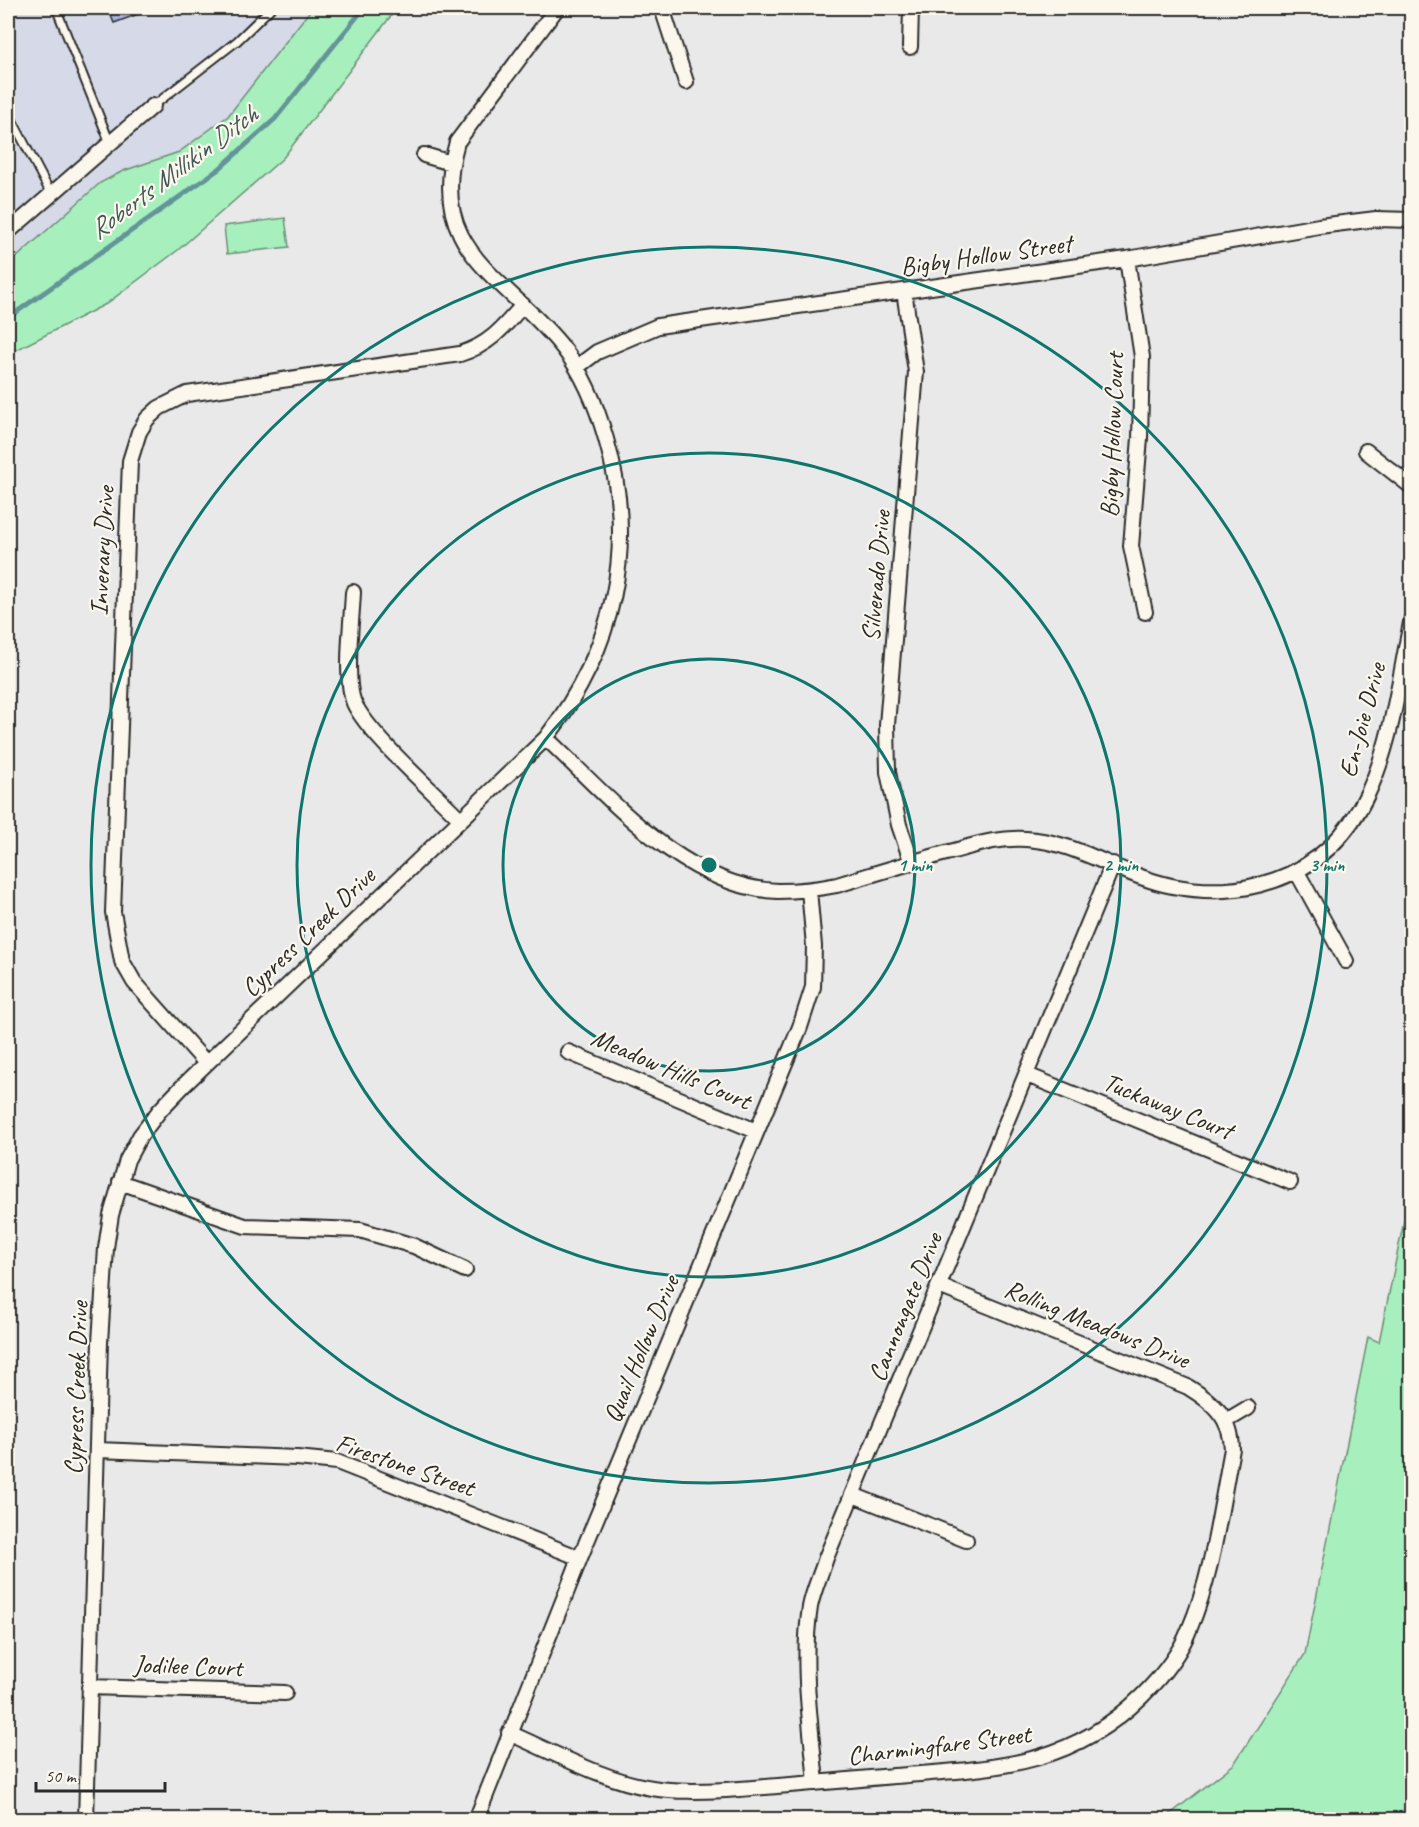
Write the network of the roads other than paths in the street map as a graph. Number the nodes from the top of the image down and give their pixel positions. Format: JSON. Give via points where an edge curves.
{"nodes":[{"id":1,"x":56,"y":8,"type":"edge"},
{"id":2,"x":271,"y":8,"type":"edge"},
{"id":3,"x":557,"y":8,"type":"edge"},
{"id":4,"x":662,"y":8,"type":"edge"},
{"id":5,"x":911,"y":8,"type":"edge"},
{"id":6,"x":910,"y":47,"type":"dead end"},
{"id":7,"x":686,"y":82,"type":"dead end"},
{"id":8,"x":153,"y":106,"type":"joint"},
{"id":9,"x":8,"y":111,"type":"edge"},
{"id":10,"x":110,"y":143,"type":"junction"},
{"id":11,"x":424,"y":155,"type":"dead end"},
{"id":12,"x":451,"y":163,"type":"junction"},
{"id":13,"x":51,"y":194,"type":"junction"},
{"id":14,"x":1412,"y":220,"type":"edge"},
{"id":15,"x":8,"y":232,"type":"edge"},
{"id":16,"x":1128,"y":259,"type":"junction"},
{"id":17,"x":904,"y":291,"type":"junction"},
{"id":18,"x":523,"y":305,"type":"junction"},
{"id":19,"x":577,"y":367,"type":"junction"},
{"id":20,"x":1366,"y":451,"type":"dead end"},
{"id":21,"x":1412,"y":487,"type":"edge"},
{"id":22,"x":353,"y":592,"type":"dead end"},
{"id":23,"x":1145,"y":612,"type":"dead end"},
{"id":24,"x":1412,"y":618,"type":"edge"},
{"id":25,"x":546,"y":738,"type":"junction"},
{"id":26,"x":460,"y":819,"type":"junction"},
{"id":27,"x":912,"y":863,"type":"junction"},
{"id":28,"x":1113,"y":864,"type":"junction"},
{"id":29,"x":1297,"y":872,"type":"junction"},
{"id":30,"x":809,"y":890,"type":"junction"},
{"id":31,"x":1346,"y":962,"type":"dead end"},
{"id":32,"x":568,"y":1052,"type":"dead end"},
{"id":33,"x":206,"y":1063,"type":"junction"},
{"id":34,"x":1027,"y":1075,"type":"junction"},
{"id":35,"x":756,"y":1131,"type":"junction"},
{"id":36,"x":120,"y":1182,"type":"junction"},
{"id":37,"x":1290,"y":1182,"type":"dead end"},
{"id":38,"x":465,"y":1270,"type":"dead end"},
{"id":39,"x":939,"y":1286,"type":"junction"},
{"id":40,"x":1248,"y":1408,"type":"dead end"},
{"id":41,"x":1226,"y":1421,"type":"junction"},
{"id":42,"x":98,"y":1450,"type":"junction"},
{"id":43,"x":853,"y":1495,"type":"junction"},
{"id":44,"x":966,"y":1540,"type":"dead end"},
{"id":45,"x":580,"y":1558,"type":"junction"},
{"id":46,"x":89,"y":1687,"type":"junction"},
{"id":47,"x":285,"y":1693,"type":"dead end"},
{"id":48,"x":509,"y":1733,"type":"junction"},
{"id":49,"x":816,"y":1783,"type":"junction"},
{"id":50,"x":86,"y":1820,"type":"edge"},
{"id":51,"x":476,"y":1820,"type":"edge"}],
"edges":[{"from":1,"to":10,"type":"lane"},
{"from":2,"to":8,"type":"lane","via":[[237,41]]},
{"from":3,"to":12,"type":"street","via":[[467,124]]},
{"from":4,"to":7,"type":"street"},
{"from":5,"to":6,"type":"street"},
{"from":8,"to":10,"type":"street"},
{"from":9,"to":13,"type":"lane"},
{"from":10,"to":13,"type":"street"},
{"from":11,"to":12,"type":"street"},
{"from":12,"to":18,"type":"street","name":"Cypress Creek Drive","via":[[453,215],[460,234],[490,277]]},
{"from":13,"to":15,"type":"street"},
{"from":14,"to":16,"type":"street","name":"Bigby Hollow Street","via":[[1376,219],[1319,226]]},
{"from":16,"to":17,"type":"street","name":"Bigby Hollow Street"},
{"from":16,"to":23,"type":"street","name":"Bigby Hollow Court","via":[[1142,357],[1131,546]]},
{"from":17,"to":19,"type":"street","name":"Bigby Hollow Street","via":[[658,326],[597,351]]},
{"from":17,"to":27,"type":"street","name":"Silverado Drive","via":[[916,372],[887,725],[888,772]]},
{"from":18,"to":19,"type":"street","name":"Cypress Creek Drive"},
{"from":18,"to":33,"type":"street","name":"Inverary Drive","via":[[496,337],[469,351],[187,394],[159,408],[139,432],[130,461],[125,549],[113,912],[122,961],[134,982]]},
{"from":19,"to":25,"type":"street","name":"Cypress Creek Drive","via":[[597,408],[620,494],[619,575],[588,670],[567,710]]},
{"from":20,"to":21,"type":"street"},
{"from":22,"to":26,"type":"street","via":[[350,666],[354,702],[375,732]]},
{"from":24,"to":29,"type":"street","name":"En-Joie Drive","via":[[1383,757],[1370,791],[1326,854]]},
{"from":25,"to":26,"type":"street","name":"Cypress Creek Drive"},
{"from":25,"to":30,"type":"street","name":"En-Joie Drive","via":[[653,838],[684,858],[739,884],[776,891]]},
{"from":26,"to":33,"type":"street","name":"Cypress Creek Drive"},
{"from":27,"to":28,"type":"street","name":"En-Joie Drive","via":[[1008,838],[1055,842]]},
{"from":27,"to":30,"type":"street","name":"En-Joie Drive"},
{"from":28,"to":29,"type":"street","name":"En-Joie Drive","via":[[1180,887],[1226,892]]},
{"from":28,"to":34,"type":"street","name":"Cannongate Drive"},
{"from":29,"to":31,"type":"street"},
{"from":30,"to":35,"type":"street","name":"Quail Hollow Drive","via":[[813,987]]},
{"from":32,"to":35,"type":"street","name":"Meadow Hills Court"},
{"from":33,"to":36,"type":"street","name":"Cypress Creek Drive","via":[[140,1136]]},
{"from":34,"to":37,"type":"street","name":"Tuckaway Court"},
{"from":34,"to":39,"type":"street","name":"Cannongate Drive"},
{"from":35,"to":45,"type":"street","name":"Quail Hollow Drive"},
{"from":36,"to":38,"type":"street","via":[[246,1226],[360,1230],[414,1246]]},
{"from":36,"to":42,"type":"street","name":"Cypress Creek Drive","via":[[106,1248]]},
{"from":39,"to":41,"type":"street","name":"Rolling Meadows Drive","via":[[1188,1387],[1210,1401]]},
{"from":39,"to":43,"type":"street","name":"Cannongate Drive"},
{"from":40,"to":41,"type":"street"},
{"from":41,"to":49,"type":"street","name":"Charmingfare Street","via":[[1233,1449],[1203,1593],[1175,1658],[1131,1707],[1077,1745],[1050,1755],[984,1769]]},
{"from":42,"to":45,"type":"street","name":"Firestone Street","via":[[337,1462]]},
{"from":42,"to":46,"type":"street","name":"Cypress Creek Drive"},
{"from":43,"to":44,"type":"street"},
{"from":43,"to":49,"type":"street","name":"Cannongate Drive","via":[[811,1604],[806,1641]]},
{"from":45,"to":48,"type":"street","name":"Quail Hollow Drive"},
{"from":46,"to":47,"type":"street","name":"Jodilee Court"},
{"from":46,"to":50,"type":"street","name":"Cypress Creek Drive"},
{"from":48,"to":49,"type":"street","name":"Charmingfare Street","via":[[618,1779],[650,1788],[686,1792]]},
{"from":48,"to":51,"type":"street","name":"Quail Hollow Drive"}]}
